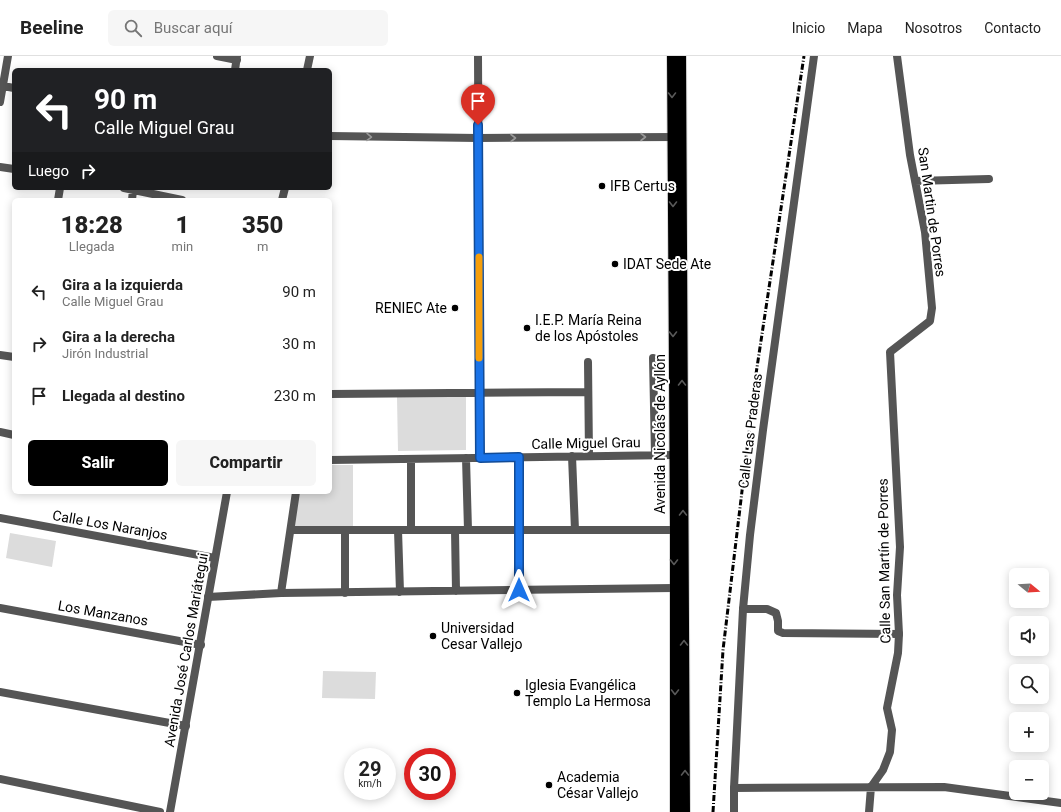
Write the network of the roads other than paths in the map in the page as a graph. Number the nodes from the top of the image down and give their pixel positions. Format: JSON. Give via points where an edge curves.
{"nodes":[{"id":1,"x":8,"y":56,"type":"edge"},
{"id":2,"x":217,"y":56,"type":"edge"},
{"id":3,"x":310,"y":56,"type":"edge"},
{"id":4,"x":478,"y":56,"type":"edge"},
{"id":5,"x":672,"y":56,"type":"edge"},
{"id":6,"x":681,"y":56,"type":"edge"},
{"id":7,"x":814,"y":56,"type":"edge"},
{"id":8,"x":897,"y":56,"type":"edge"},
{"id":9,"x":237,"y":58,"type":"edge"},
{"id":10,"x":235,"y":68,"type":"edge"},
{"id":11,"x":307,"y":68,"type":"edge"},
{"id":12,"x":2,"y":76,"type":"edge"},
{"id":13,"x":3,"y":86,"type":"junction"},
{"id":14,"x":12,"y":88,"type":"edge"},
{"id":15,"x":0,"y":102,"type":"edge"},
{"id":16,"x":332,"y":136,"type":"edge"},
{"id":17,"x":677,"y":137,"type":"junction"},
{"id":18,"x":478,"y":138,"type":"junction"},
{"id":19,"x":0,"y":167,"type":"edge"},
{"id":20,"x":12,"y":169,"type":"edge"},
{"id":21,"x":989,"y":179,"type":"dead end"},
{"id":22,"x":915,"y":181,"type":"junction"},
{"id":23,"x":133,"y":190,"type":"joint"},
{"id":24,"x":132,"y":198,"type":"edge"},
{"id":25,"x":172,"y":198,"type":"edge"},
{"id":26,"x":890,"y":352,"type":"joint"},
{"id":27,"x":0,"y":355,"type":"edge"},
{"id":28,"x":12,"y":356,"type":"edge"},
{"id":29,"x":653,"y":358,"type":"dead end"},
{"id":30,"x":588,"y":362,"type":"dead end"},
{"id":31,"x":588,"y":392,"type":"junction"},
{"id":32,"x":480,"y":393,"type":"junction"},
{"id":33,"x":332,"y":394,"type":"edge"},
{"id":34,"x":0,"y":432,"type":"edge"},
{"id":35,"x":12,"y":435,"type":"edge"},
{"id":36,"x":655,"y":455,"type":"junction"},
{"id":37,"x":674,"y":455,"type":"junction"},
{"id":38,"x":572,"y":456,"type":"junction"},
{"id":39,"x":589,"y":456,"type":"junction"},
{"id":40,"x":519,"y":457,"type":"junction"},
{"id":41,"x":411,"y":458,"type":"junction"},
{"id":42,"x":466,"y":458,"type":"junction"},
{"id":43,"x":480,"y":458,"type":"junction"},
{"id":44,"x":332,"y":460,"type":"edge"},
{"id":45,"x":227,"y":494,"type":"edge"},
{"id":46,"x":296,"y":494,"type":"edge"},
{"id":47,"x":0,"y":518,"type":"edge"},
{"id":48,"x":291,"y":530,"type":"junction"},
{"id":49,"x":345,"y":530,"type":"junction"},
{"id":50,"x":398,"y":530,"type":"junction"},
{"id":51,"x":411,"y":530,"type":"junction"},
{"id":52,"x":455,"y":530,"type":"junction"},
{"id":53,"x":468,"y":530,"type":"junction"},
{"id":54,"x":519,"y":530,"type":"junction"},
{"id":55,"x":575,"y":530,"type":"junction"},
{"id":56,"x":675,"y":530,"type":"junction"},
{"id":57,"x":215,"y":558,"type":"junction"},
{"id":58,"x":674,"y":588,"type":"junction"},
{"id":59,"x":519,"y":590,"type":"junction"},
{"id":60,"x":456,"y":591,"type":"junction"},
{"id":61,"x":400,"y":592,"type":"junction"},
{"id":62,"x":281,"y":593,"type":"junction"},
{"id":63,"x":345,"y":593,"type":"junction"},
{"id":64,"x":208,"y":598,"type":"junction"},
{"id":65,"x":0,"y":608,"type":"edge"},
{"id":66,"x":743,"y":609,"type":"junction"},
{"id":67,"x":899,"y":634,"type":"junction"},
{"id":68,"x":201,"y":645,"type":"junction"},
{"id":69,"x":0,"y":692,"type":"edge"},
{"id":70,"x":186,"y":726,"type":"junction"},
{"id":71,"x":0,"y":779,"type":"edge"},
{"id":72,"x":871,"y":787,"type":"junction"},
{"id":73,"x":734,"y":788,"type":"junction"},
{"id":74,"x":1061,"y":802,"type":"edge"},
{"id":75,"x":160,"y":812,"type":"edge"},
{"id":76,"x":170,"y":812,"type":"edge"},
{"id":77,"x":674,"y":812,"type":"edge"},
{"id":78,"x":685,"y":812,"type":"edge"},
{"id":79,"x":734,"y":812,"type":"edge"},
{"id":80,"x":869,"y":812,"type":"edge"}],
"edges":[{"from":1,"to":12,"type":"street"},
{"from":2,"to":9,"type":"street"},
{"from":3,"to":11,"type":"street"},
{"from":4,"to":18,"type":"street"},
{"from":5,"to":17,"type":"main road","name":"Avenida Nicolás de Ayllón","one_way":true},
{"from":6,"to":17,"type":"main road","name":"Avenida Nicolás de Ayllón"},
{"from":7,"to":66,"type":"street","name":"Calle Las Praderas","via":[[762,438]]},
{"from":8,"to":22,"type":"street","name":"San Martin de Porres"},
{"from":9,"to":10,"type":"street"},
{"from":12,"to":13,"type":"street"},
{"from":13,"to":14,"type":"street"},
{"from":13,"to":15,"type":"street"},
{"from":16,"to":18,"type":"street","one_way":true},
{"from":18,"to":17,"type":"street","one_way":true},
{"from":17,"to":37,"type":"main road","name":"Avenida Nicolás de Ayllón","one_way":true},
{"from":78,"to":17,"type":"main road","name":"Avenida Nicolás de Ayllón","one_way":true},
{"from":18,"to":32,"type":"street"},
{"from":19,"to":20,"type":"street"},
{"from":21,"to":22,"type":"street"},
{"from":22,"to":26,"type":"street","name":"San Martin de Porres","via":[[925,232],[932,308],[930,321]]},
{"from":23,"to":24,"type":"street"},
{"from":23,"to":25,"type":"street"},
{"from":26,"to":67,"type":"street","name":"Calle San Martín de Porres","via":[[900,547],[897,595]]},
{"from":27,"to":28,"type":"street"},
{"from":29,"to":36,"type":"street"},
{"from":30,"to":31,"type":"street"},
{"from":31,"to":32,"type":"street"},
{"from":31,"to":39,"type":"street"},
{"from":32,"to":33,"type":"street"},
{"from":32,"to":43,"type":"street"},
{"from":34,"to":35,"type":"street"},
{"from":36,"to":37,"type":"street","name":"Calle Miguel Grau"},
{"from":36,"to":39,"type":"street","name":"Calle Miguel Grau"},
{"from":37,"to":56,"type":"main road","name":"Avenida Nicolás de Ayllón"},
{"from":38,"to":39,"type":"street","name":"Calle Miguel Grau"},
{"from":38,"to":40,"type":"street","name":"Calle Miguel Grau"},
{"from":38,"to":55,"type":"street"},
{"from":40,"to":43,"type":"street","name":"Calle Miguel Grau"},
{"from":40,"to":54,"type":"street"},
{"from":41,"to":42,"type":"street","name":"Calle Miguel Grau"},
{"from":41,"to":44,"type":"street","name":"Calle Miguel Grau"},
{"from":41,"to":51,"type":"street"},
{"from":42,"to":43,"type":"street","name":"Calle Miguel Grau"},
{"from":42,"to":53,"type":"street"},
{"from":45,"to":57,"type":"street","name":"Avenida José Carlos Mariátegui"},
{"from":46,"to":48,"type":"street"},
{"from":47,"to":57,"type":"street","name":"Calle Los Naranjos"},
{"from":48,"to":49,"type":"street"},
{"from":48,"to":62,"type":"street"},
{"from":49,"to":50,"type":"street"},
{"from":49,"to":63,"type":"street"},
{"from":50,"to":51,"type":"street"},
{"from":50,"to":61,"type":"street"},
{"from":51,"to":52,"type":"street"},
{"from":52,"to":53,"type":"street"},
{"from":52,"to":60,"type":"street"},
{"from":53,"to":54,"type":"street"},
{"from":54,"to":55,"type":"street"},
{"from":54,"to":59,"type":"street"},
{"from":55,"to":56,"type":"street"},
{"from":56,"to":58,"type":"main road","name":"Avenida Nicolás de Ayllón","one_way":true},
{"from":57,"to":64,"type":"street","name":"Avenida José Carlos Mariátegui"},
{"from":58,"to":59,"type":"street"},
{"from":58,"to":77,"type":"main road","name":"Avenida Nicolás de Ayllón","one_way":true},
{"from":59,"to":60,"type":"street"},
{"from":60,"to":61,"type":"street"},
{"from":61,"to":63,"type":"street"},
{"from":62,"to":63,"type":"street"},
{"from":62,"to":64,"type":"street"},
{"from":64,"to":68,"type":"street","name":"Avenida José Carlos Mariátegui"},
{"from":65,"to":68,"type":"street","name":"Los Manzanos"},
{"from":66,"to":67,"type":"street","via":[[767,609],[776,613],[778,631],[783,633]]},
{"from":66,"to":73,"type":"street","name":"Calle Las Praderas"},
{"from":67,"to":72,"type":"street","name":"Calle San Martín de Porres","via":[[898,653],[887,708],[892,730],[890,752],[883,770]]},
{"from":68,"to":70,"type":"street","name":"Avenida José Carlos Mariátegui"},
{"from":69,"to":70,"type":"street"},
{"from":70,"to":76,"type":"street","name":"Avenida José Carlos Mariátegui"},
{"from":71,"to":75,"type":"street"},
{"from":72,"to":73,"type":"street"},
{"from":72,"to":74,"type":"street","via":[[944,787]]},
{"from":72,"to":80,"type":"street"},
{"from":73,"to":79,"type":"street","name":"Calle Las Praderas"}]}
